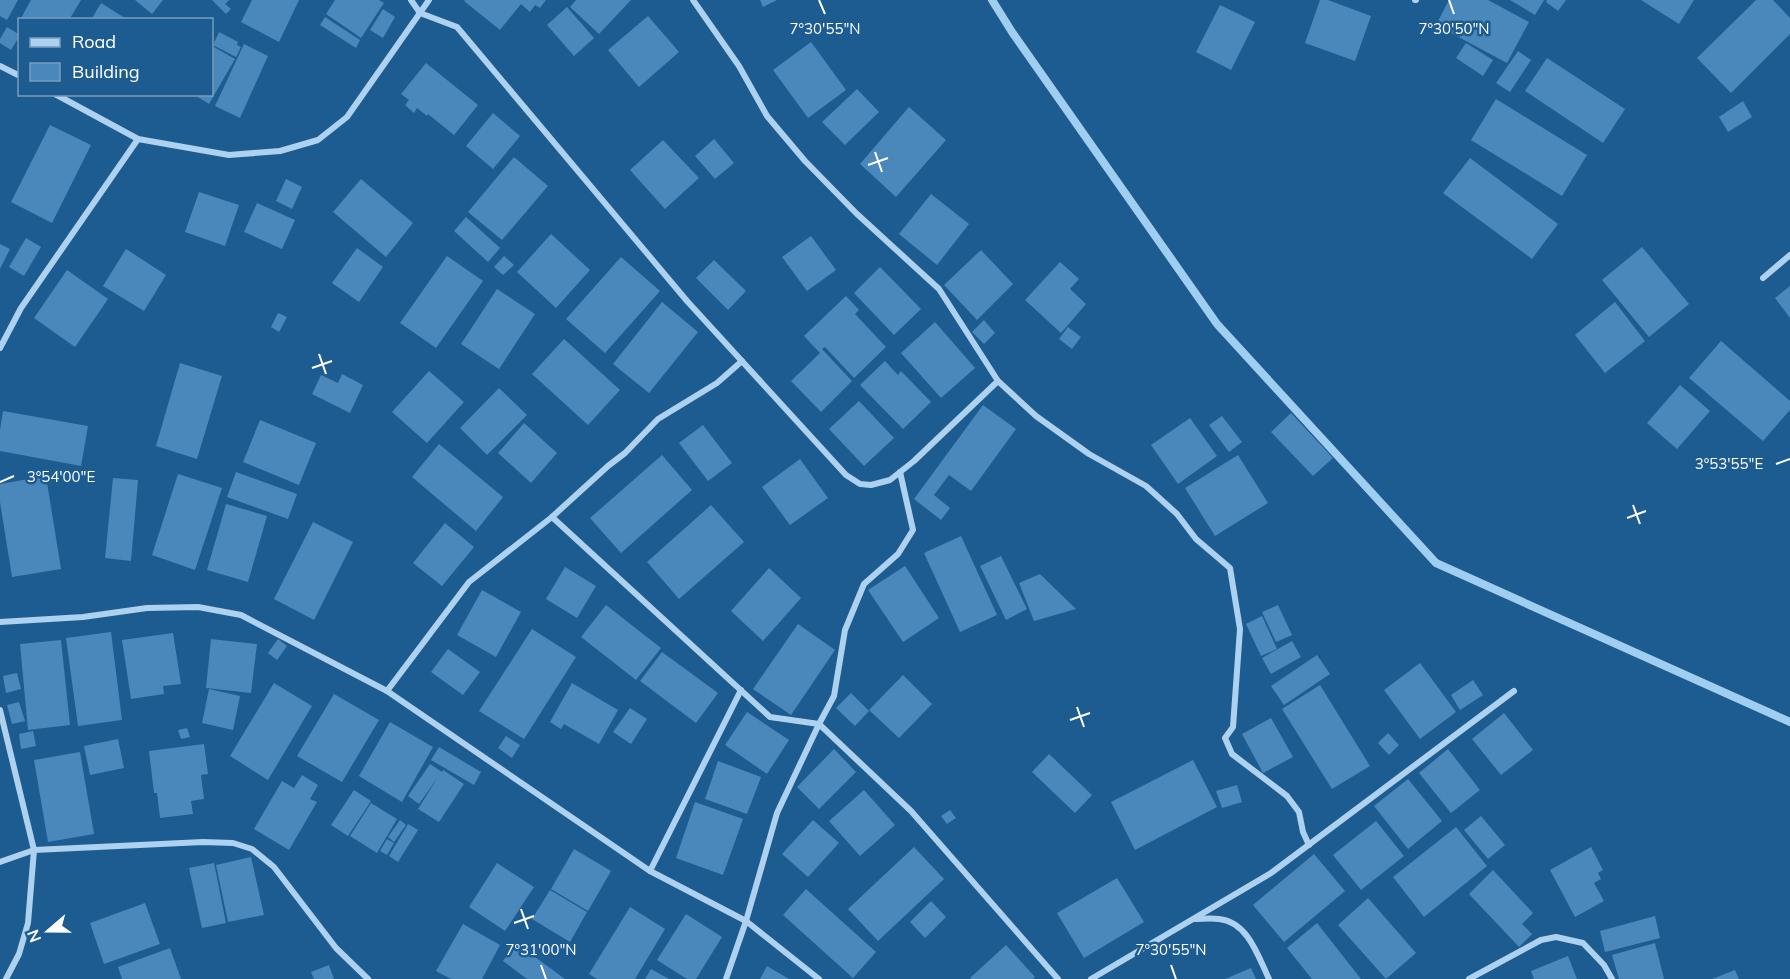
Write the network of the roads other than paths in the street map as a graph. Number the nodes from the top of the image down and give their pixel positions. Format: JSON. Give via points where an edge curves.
{"nodes":[{"id":1,"x":411,"y":0,"type":"edge"},
{"id":2,"x":429,"y":0,"type":"edge"},
{"id":3,"x":693,"y":0,"type":"edge"},
{"id":4,"x":420,"y":13,"type":"junction"},
{"id":5,"x":0,"y":66,"type":"edge"},
{"id":6,"x":18,"y":75,"type":"edge"},
{"id":7,"x":59,"y":96,"type":"edge"},
{"id":8,"x":138,"y":139,"type":"junction"},
{"id":9,"x":1790,"y":255,"type":"edge"},
{"id":10,"x":1763,"y":278,"type":"dead end"},
{"id":11,"x":0,"y":348,"type":"edge"},
{"id":12,"x":742,"y":361,"type":"junction"},
{"id":13,"x":998,"y":381,"type":"junction"},
{"id":14,"x":900,"y":472,"type":"junction"},
{"id":15,"x":552,"y":517,"type":"junction"},
{"id":16,"x":0,"y":622,"type":"edge"},
{"id":17,"x":741,"y":690,"type":"junction"},
{"id":18,"x":387,"y":691,"type":"junction"},
{"id":19,"x":1514,"y":691,"type":"dead end"},
{"id":20,"x":0,"y":710,"type":"edge"},
{"id":21,"x":819,"y":724,"type":"junction"},
{"id":22,"x":1309,"y":845,"type":"junction"},
{"id":23,"x":34,"y":850,"type":"junction"},
{"id":24,"x":0,"y":862,"type":"edge"},
{"id":25,"x":650,"y":871,"type":"junction"},
{"id":26,"x":1194,"y":919,"type":"junction"},
{"id":27,"x":746,"y":921,"type":"junction"},
{"id":28,"x":6,"y":979,"type":"edge"},
{"id":29,"x":368,"y":979,"type":"edge"},
{"id":30,"x":726,"y":979,"type":"edge"},
{"id":31,"x":819,"y":979,"type":"edge"},
{"id":32,"x":1058,"y":979,"type":"edge"},
{"id":33,"x":1091,"y":979,"type":"edge"},
{"id":34,"x":1269,"y":979,"type":"edge"},
{"id":35,"x":1469,"y":979,"type":"edge"},
{"id":36,"x":1612,"y":979,"type":"edge"}],
"edges":[{"from":1,"to":4,"type":"street"},
{"from":2,"to":4,"type":"street"},
{"from":3,"to":13,"type":"street","via":[[739,66],[767,116],[857,214],[939,289]]},
{"from":4,"to":8,"type":"street","via":[[347,117],[318,140],[279,151],[228,154]]},
{"from":4,"to":12,"type":"street","via":[[458,27],[687,301]]},
{"from":5,"to":6,"type":"street"},
{"from":7,"to":8,"type":"street"},
{"from":8,"to":11,"type":"street","via":[[21,308]]},
{"from":9,"to":10,"type":"street"},
{"from":12,"to":14,"type":"street","via":[[846,475],[860,484],[871,484],[890,480]]},
{"from":12,"to":15,"type":"street","via":[[717,383],[658,419]]},
{"from":13,"to":14,"type":"street"},
{"from":13,"to":22,"type":"street","via":[[1036,416],[1089,454],[1146,486],[1230,568],[1240,629],[1233,728],[1225,738],[1232,754],[1287,796],[1299,812]]},
{"from":14,"to":21,"type":"street","via":[[913,530],[898,554],[864,584],[845,630],[834,696]]},
{"from":15,"to":17,"type":"street"},
{"from":15,"to":18,"type":"street","via":[[469,582]]},
{"from":16,"to":18,"type":"street","via":[[198,607],[241,615]]},
{"from":17,"to":21,"type":"street","via":[[770,717]]},
{"from":17,"to":25,"type":"street"},
{"from":18,"to":25,"type":"street"},
{"from":19,"to":22,"type":"street"},
{"from":20,"to":23,"type":"street"},
{"from":21,"to":27,"type":"street","via":[[777,813]]},
{"from":21,"to":32,"type":"street","via":[[911,811]]},
{"from":22,"to":26,"type":"street"},
{"from":23,"to":24,"type":"street"},
{"from":23,"to":28,"type":"street","via":[[28,923]]},
{"from":23,"to":29,"type":"street","via":[[203,842],[232,843],[252,849],[274,867],[336,948]]},
{"from":25,"to":27,"type":"street"},
{"from":26,"to":33,"type":"street"},
{"from":26,"to":34,"type":"street","via":[[1220,919],[1240,928]]},
{"from":27,"to":30,"type":"street"},
{"from":27,"to":31,"type":"street"},
{"from":35,"to":36,"type":"street","via":[[1541,940],[1556,937],[1583,943]]}]}
